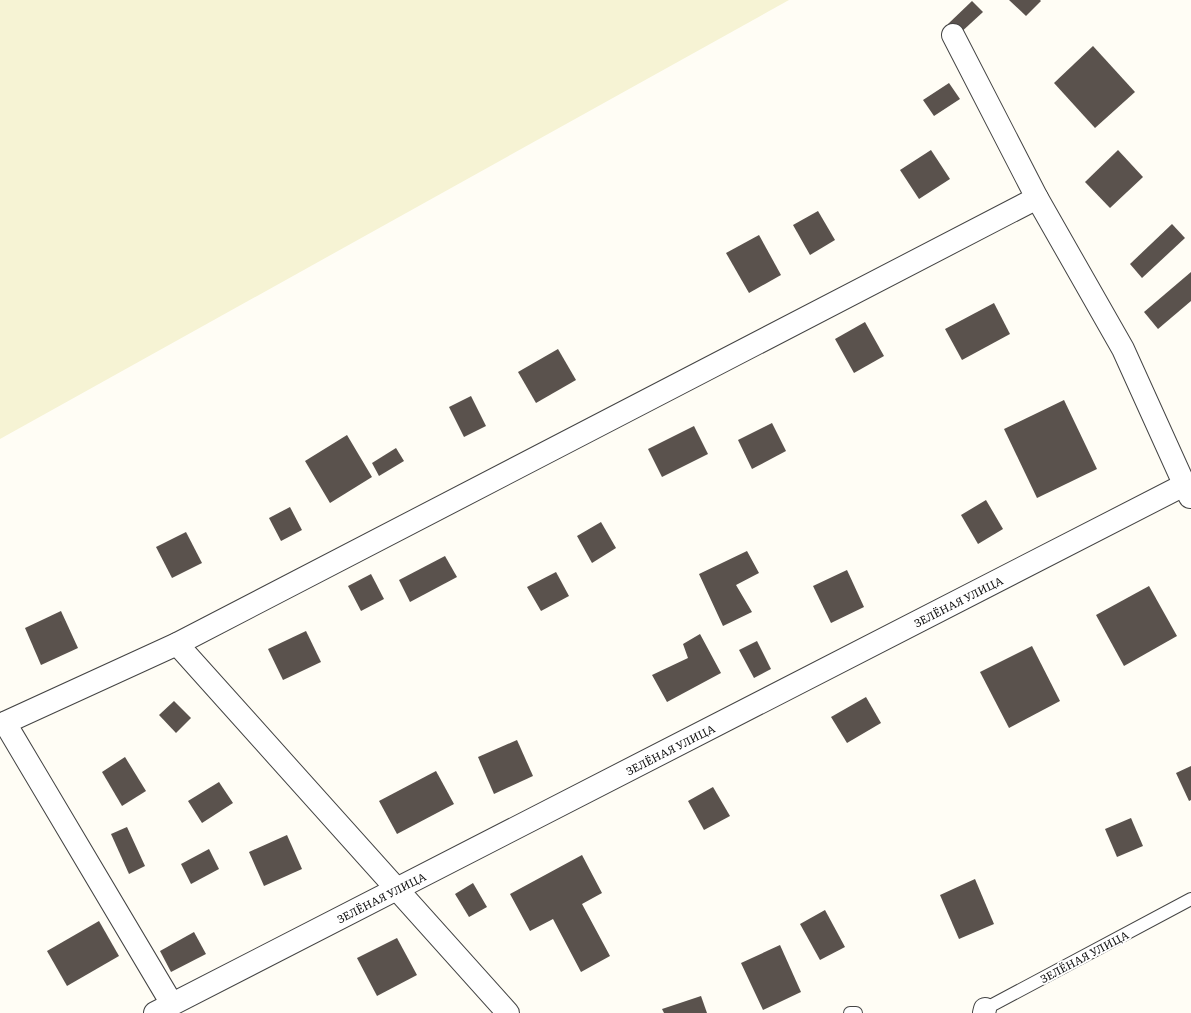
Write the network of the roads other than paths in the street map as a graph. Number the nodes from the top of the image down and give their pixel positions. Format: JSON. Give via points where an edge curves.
{"nodes":[{"id":1,"x":953,"y":35,"type":"dead end"},
{"id":2,"x":1037,"y":198,"type":"junction"},
{"id":3,"x":1188,"y":492,"type":"edge"},
{"id":4,"x":177,"y":644,"type":"junction"},
{"id":5,"x":2,"y":724,"type":"edge"},
{"id":6,"x":397,"y":889,"type":"junction"},
{"id":7,"x":1191,"y":899,"type":"edge"},
{"id":8,"x":163,"y":1009,"type":"edge"},
{"id":9,"x":982,"y":1012,"type":"edge"},
{"id":10,"x":508,"y":1013,"type":"edge"},
{"id":11,"x":850,"y":1013,"type":"edge"},
{"id":12,"x":856,"y":1013,"type":"edge"}],
"edges":[{"from":1,"to":2,"type":"street"},
{"from":2,"to":3,"type":"street","via":[[1123,349]]},
{"from":2,"to":4,"type":"street"},
{"from":3,"to":6,"type":"street","name":"ЗЕЛЁНАЯ УЛИЦА"},
{"from":4,"to":5,"type":"street"},
{"from":4,"to":6,"type":"street"},
{"from":5,"to":8,"type":"street"},
{"from":6,"to":8,"type":"street","name":"ЗЕЛЁНАЯ УЛИЦА"},
{"from":6,"to":10,"type":"street"},
{"from":7,"to":9,"type":"lane","name":"ЗЕЛЁНАЯ УЛИЦА"},
{"from":11,"to":12,"type":"lane"}]}
